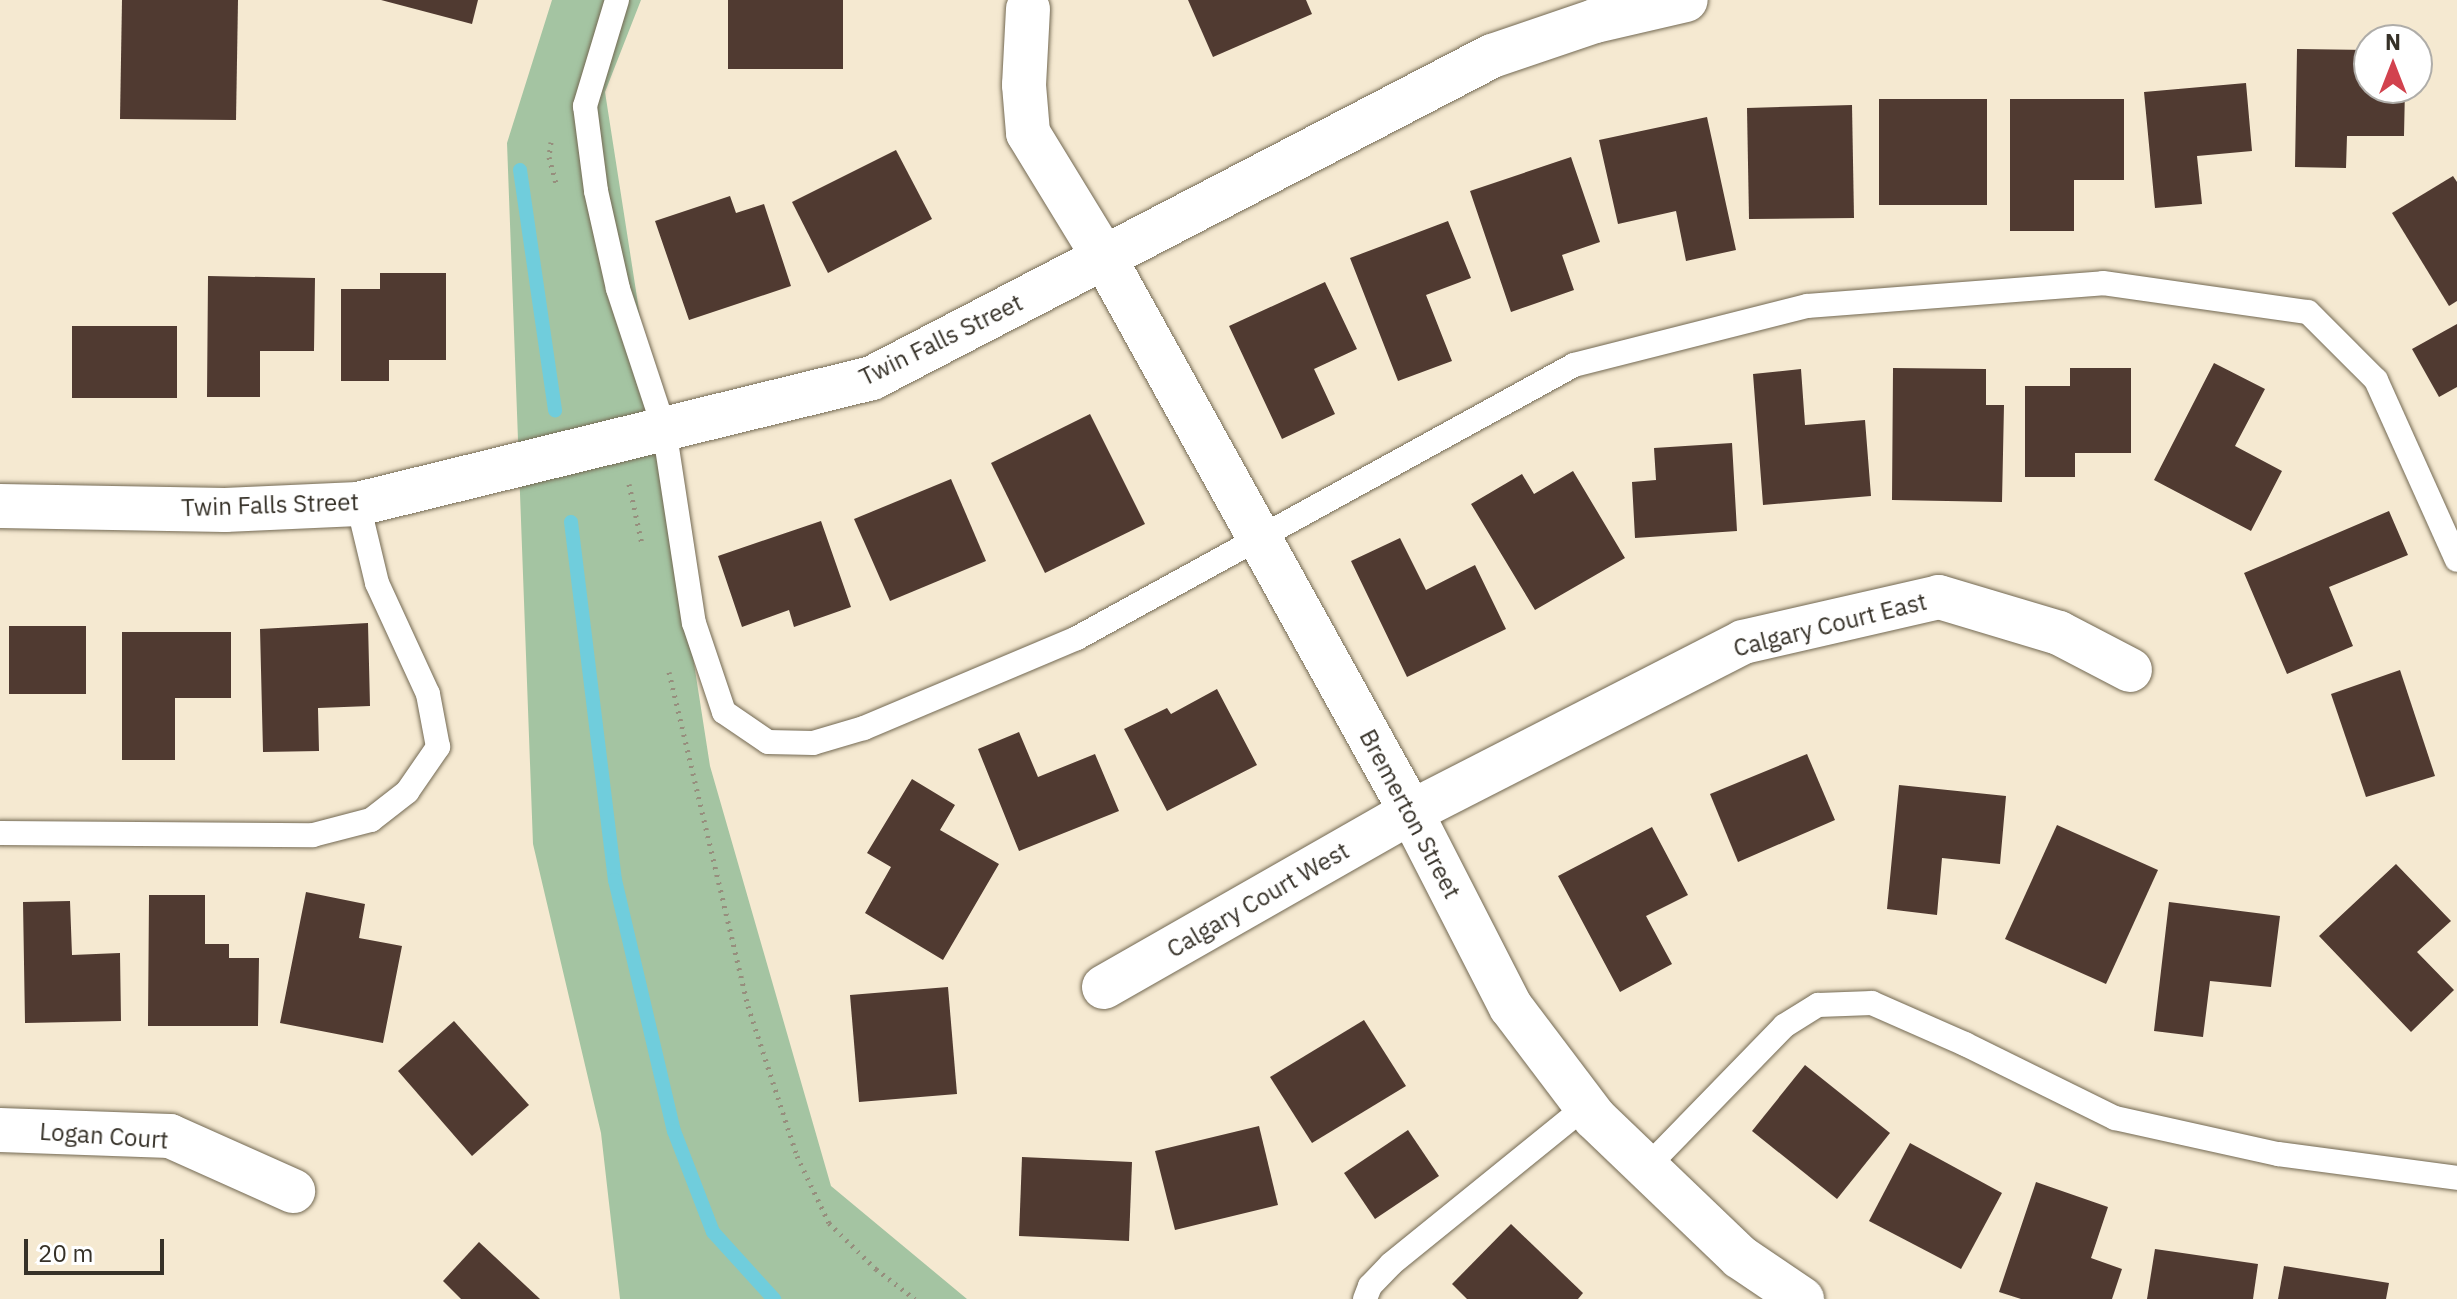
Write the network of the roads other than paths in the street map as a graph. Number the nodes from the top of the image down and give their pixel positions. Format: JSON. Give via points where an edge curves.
{"nodes":[{"id":1,"x":617,"y":0,"type":"edge"},
{"id":2,"x":1686,"y":0,"type":"edge"},
{"id":3,"x":1028,"y":9,"type":"dead end"},
{"id":4,"x":1105,"y":259,"type":"junction"},
{"id":5,"x":664,"y":428,"type":"junction"},
{"id":6,"x":358,"y":504,"type":"junction"},
{"id":7,"x":0,"y":506,"type":"edge"},
{"id":8,"x":1259,"y":538,"type":"junction"},
{"id":9,"x":2457,"y":560,"type":"edge"},
{"id":10,"x":2130,"y":670,"type":"dead end"},
{"id":11,"x":1411,"y":812,"type":"junction"},
{"id":12,"x":0,"y":833,"type":"edge"},
{"id":13,"x":1104,"y":987,"type":"dead end"},
{"id":14,"x":1586,"y":1106,"type":"junction"},
{"id":15,"x":0,"y":1130,"type":"edge"},
{"id":16,"x":1647,"y":1167,"type":"junction"},
{"id":17,"x":2457,"y":1178,"type":"edge"},
{"id":18,"x":293,"y":1191,"type":"dead end"},
{"id":19,"x":1365,"y":1299,"type":"edge"},
{"id":20,"x":1802,"y":1299,"type":"edge"}],
"edges":[{"from":1,"to":5,"type":"lane","via":[[585,106],[596,191],[618,289]]},
{"from":2,"to":4,"type":"street","name":"Twin Falls Street","via":[[1595,21],[1492,56]]},
{"from":3,"to":4,"type":"street","name":"Bremerton Street","via":[[1028,133]]},
{"from":4,"to":5,"type":"street","name":"Twin Falls Street","via":[[872,378]]},
{"from":4,"to":8,"type":"street","name":"Bremerton Street"},
{"from":5,"to":6,"type":"street","name":"Twin Falls Street"},
{"from":5,"to":8,"type":"lane","via":[[694,623],[724,712],[768,742],[813,743],[864,728],[1077,638]]},
{"from":6,"to":7,"type":"street","name":"Twin Falls Street","via":[[225,510]]},
{"from":6,"to":12,"type":"lane","via":[[377,583],[428,694],[438,747],[407,792],[371,820],[313,835]]},
{"from":8,"to":9,"type":"lane","via":[[1574,365],[1807,306],[2103,283],[2308,312],[2376,380]]},
{"from":8,"to":11,"type":"street","name":"Bremerton Street"},
{"from":10,"to":11,"type":"street","name":"Calgary Court East","via":[[2059,633],[1939,597],[1743,642]]},
{"from":11,"to":13,"type":"street","name":"Calgary Court West"},
{"from":11,"to":14,"type":"street","name":"Bremerton Street","via":[[1511,1007]]},
{"from":14,"to":16,"type":"street","name":"Bremerton Street"},
{"from":14,"to":19,"type":"lane","via":[[1391,1264]]},
{"from":15,"to":18,"type":"street","name":"Logan Court","via":[[170,1136]]},
{"from":16,"to":17,"type":"lane","via":[[1784,1026],[1818,1005],[1872,1003],[2115,1118],[2278,1154]]},
{"from":16,"to":20,"type":"street","name":"Bremerton Street","via":[[1740,1257]]}]}
